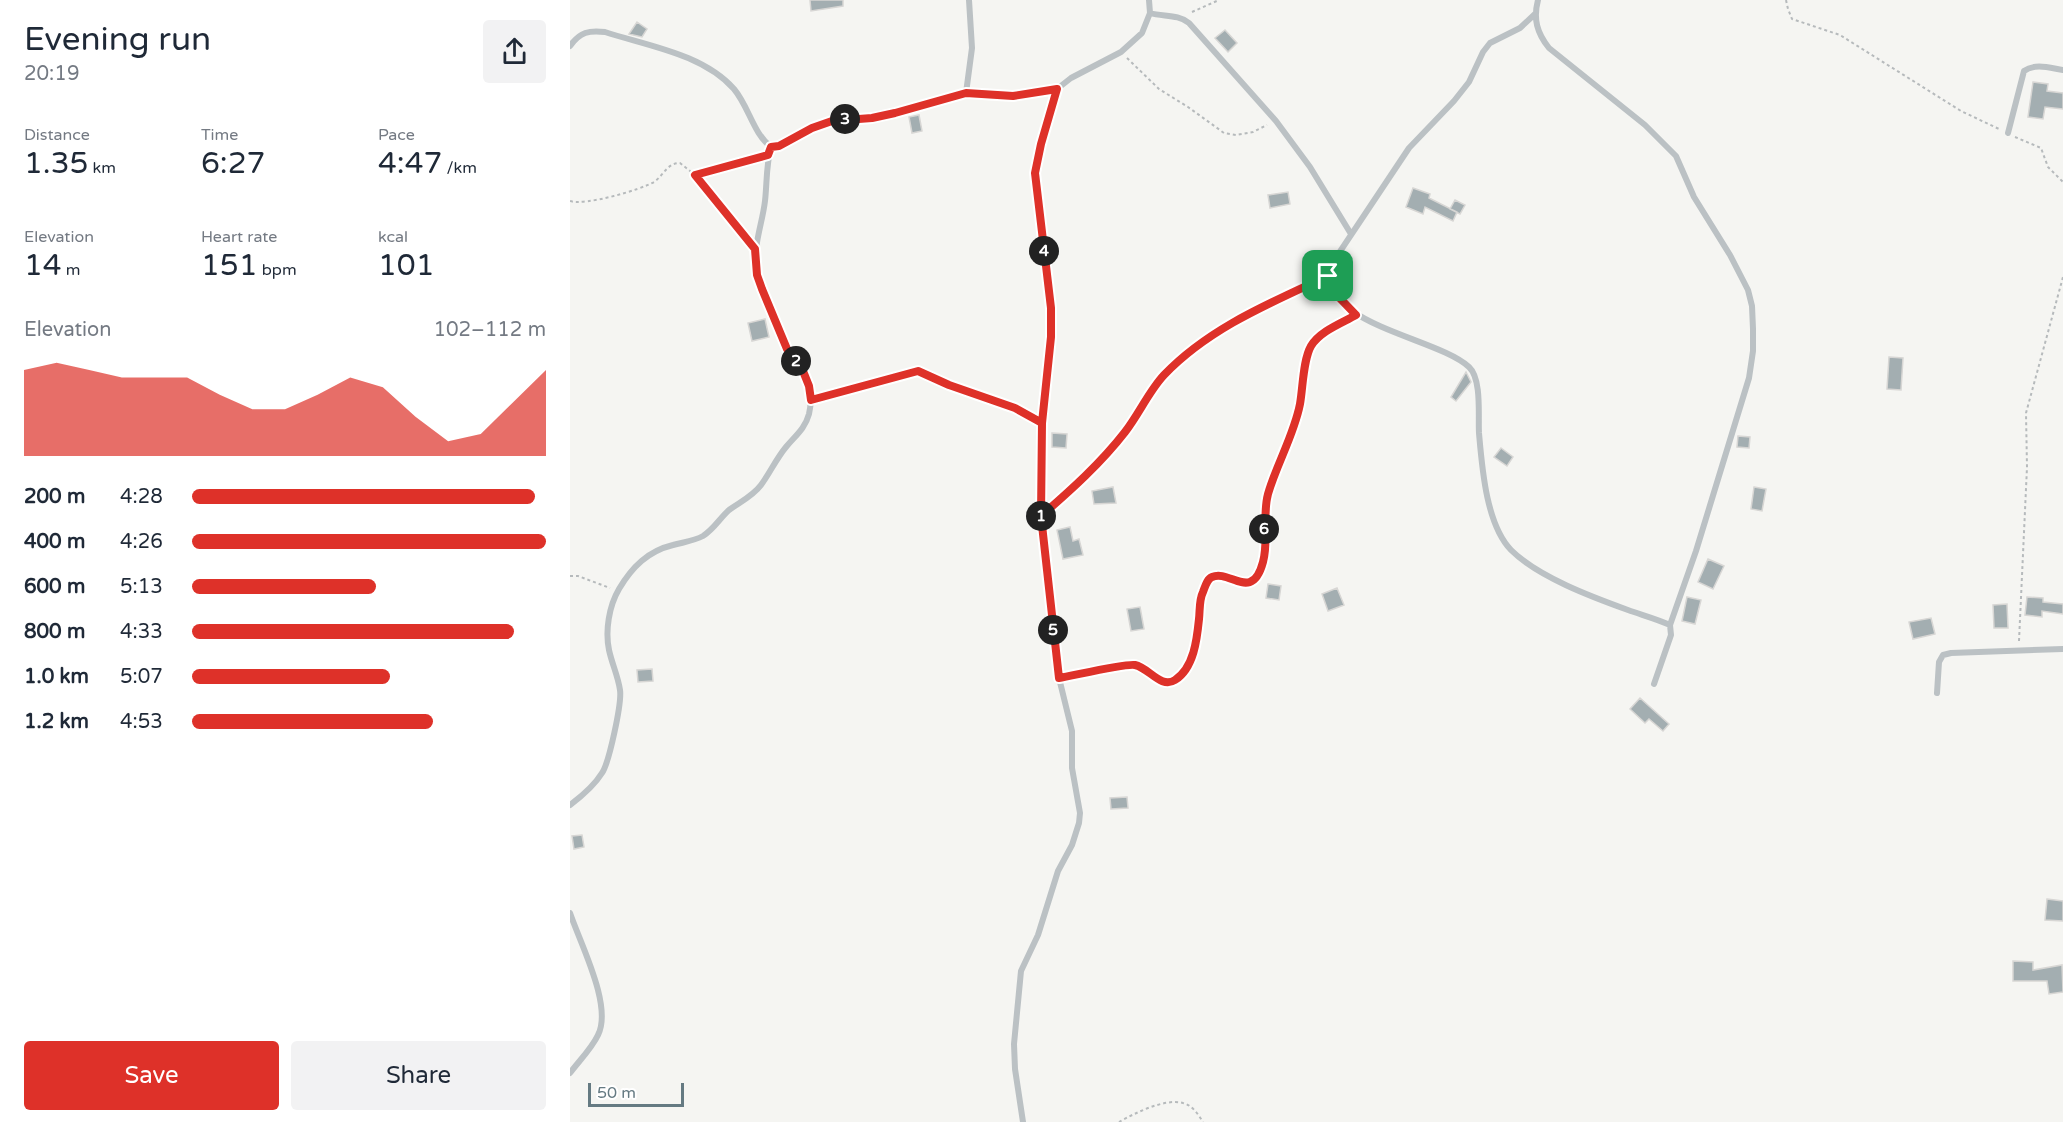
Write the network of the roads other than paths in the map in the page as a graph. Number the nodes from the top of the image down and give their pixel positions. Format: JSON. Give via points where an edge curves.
{"nodes":[{"id":1,"x":969,"y":0,"type":"edge"},
{"id":2,"x":1149,"y":0,"type":"edge"},
{"id":3,"x":1538,"y":0,"type":"edge"},
{"id":4,"x":1150,"y":13,"type":"junction"},
{"id":5,"x":1535,"y":14,"type":"junction"},
{"id":6,"x":570,"y":46,"type":"edge"},
{"id":7,"x":2063,"y":70,"type":"edge"},
{"id":8,"x":1057,"y":89,"type":"junction"},
{"id":9,"x":966,"y":93,"type":"junction"},
{"id":10,"x":2008,"y":133,"type":"road end"},
{"id":11,"x":771,"y":147,"type":"junction"},
{"id":12,"x":1351,"y":234,"type":"junction"},
{"id":13,"x":1670,"y":625,"type":"junction"},
{"id":14,"x":2063,"y":649,"type":"edge"},
{"id":15,"x":1654,"y":684,"type":"dead end"},
{"id":16,"x":1937,"y":693,"type":"dead end"},
{"id":17,"x":570,"y":805,"type":"edge"},
{"id":18,"x":570,"y":913,"type":"edge"},
{"id":19,"x":570,"y":1073,"type":"edge"},
{"id":20,"x":1023,"y":1122,"type":"edge"}],
"edges":[{"from":1,"to":9,"type":"street","via":[[972,48]]},
{"from":2,"to":4,"type":"street"},
{"from":3,"to":5,"type":"street"},
{"from":4,"to":8,"type":"street","via":[[1142,33],[1121,52]]},
{"from":4,"to":12,"type":"street","via":[[1181,17],[1189,23],[1276,121]]},
{"from":5,"to":12,"type":"street","via":[[1520,28],[1490,43],[1469,82],[1409,148]]},
{"from":5,"to":13,"type":"street","via":[[1541,38],[1549,48],[1646,125],[1676,156],[1694,197],[1742,276],[1752,306],[1749,378]]},
{"from":6,"to":11,"type":"street","via":[[582,33],[592,30],[695,59],[732,87],[763,141]]},
{"from":7,"to":10,"type":"street","via":[[2031,67],[2024,71]]},
{"from":8,"to":9,"type":"street","via":[[1013,96]]},
{"from":8,"to":20,"type":"street","via":[[1035,173],[1051,308],[1042,423],[1041,516],[1059,678],[1072,731],[1072,768],[1080,813],[1072,845],[1058,871],[1038,935],[1021,971],[1014,1044]]},
{"from":9,"to":11,"type":"street","via":[[884,116],[832,121]]},
{"from":11,"to":17,"type":"street","via":[[765,206],[755,249],[756,268],[787,349],[809,386],[811,400],[805,426],[785,447],[753,494],[705,535],[648,555],[618,591],[612,607],[608,647],[620,691],[619,709],[604,771]]},
{"from":12,"to":13,"type":"street","via":[[1331,265],[1331,289],[1356,315],[1429,345],[1470,368],[1477,379],[1479,434],[1490,506],[1511,550],[1569,586]]},
{"from":13,"to":15,"type":"street","via":[[1671,635]]},
{"from":14,"to":16,"type":"street","via":[[1943,655]]},
{"from":18,"to":19,"type":"street","via":[[600,994],[603,1017],[599,1035]]}]}
